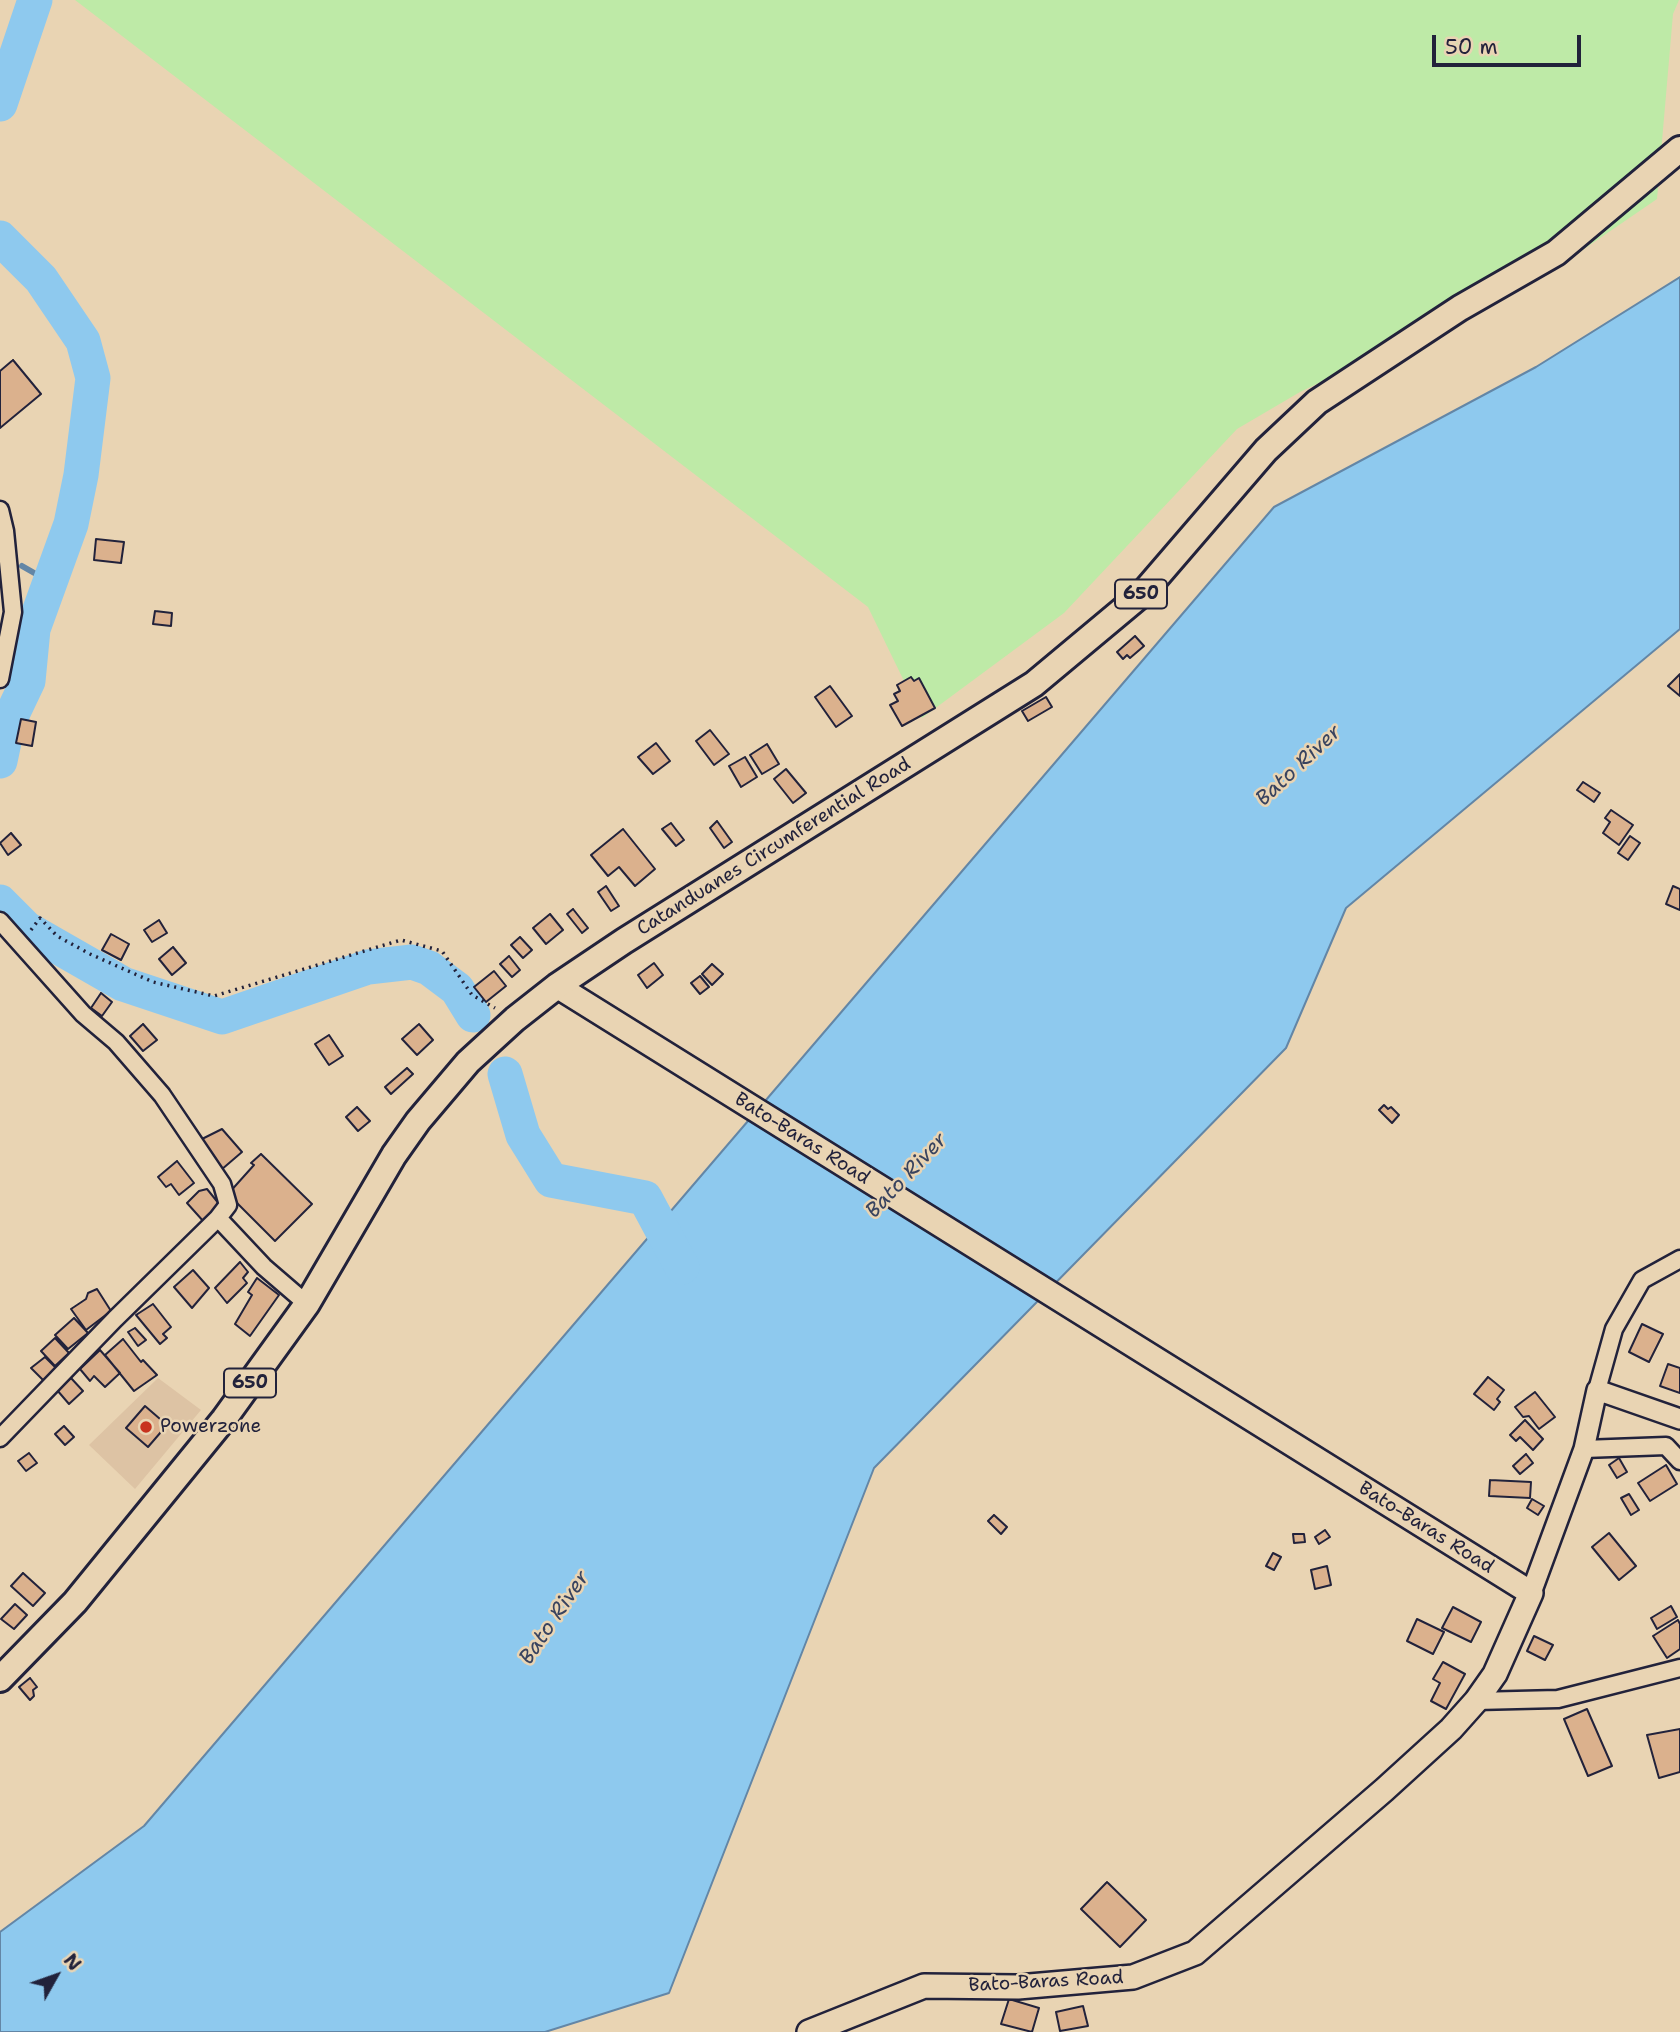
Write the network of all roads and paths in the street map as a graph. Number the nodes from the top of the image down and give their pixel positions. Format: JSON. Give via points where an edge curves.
{"nodes":[{"id":1,"x":1680,"y":149,"type":"edge"},
{"id":2,"x":0,"y":510,"type":"edge"},
{"id":3,"x":0,"y":679,"type":"edge"},
{"id":4,"x":40,"y":918,"type":"dead end"},
{"id":5,"x":0,"y":921,"type":"edge"},
{"id":6,"x":557,"y":986,"type":"junction"},
{"id":7,"x":515,"y":1019,"type":"junction"},
{"id":8,"x":218,"y":1218,"type":"junction"},
{"id":9,"x":1680,"y":1259,"type":"edge"},
{"id":10,"x":307,"y":1304,"type":"junction"},
{"id":11,"x":1597,"y":1390,"type":"junction"},
{"id":12,"x":1680,"y":1419,"type":"edge"},
{"id":13,"x":0,"y":1438,"type":"edge"},
{"id":14,"x":1584,"y":1449,"type":"junction"},
{"id":15,"x":1680,"y":1461,"type":"edge"},
{"id":16,"x":1531,"y":1593,"type":"junction"},
{"id":17,"x":1680,"y":1668,"type":"edge"},
{"id":18,"x":0,"y":1679,"type":"edge"},
{"id":19,"x":1476,"y":1701,"type":"junction"},
{"id":20,"x":809,"y":2032,"type":"edge"}],
"edges":[{"from":1,"to":6,"type":"main road","name":"Catanduanes Circumferential Road","number":"650","via":[[1556,253],[1460,308],[1317,402],[1266,450],[1143,593],[1034,684]]},
{"from":2,"to":3,"type":"street","via":[[13,612]]},
{"from":4,"to":7,"type":"path","via":[[57,936],[115,965],[153,982],[214,996],[401,940],[442,951],[472,995]]},
{"from":5,"to":8,"type":"street","via":[[162,1095],[222,1184],[228,1205]]},
{"from":6,"to":7,"type":"main road","name":"Catanduanes Circumferential Road","number":"650"},
{"from":6,"to":16,"type":"main road","name":"Bato-Baras Road"},
{"from":7,"to":10,"type":"main road","name":"Catanduanes Circumferential Road","number":"650","via":[[468,1062],[418,1121]]},
{"from":8,"to":10,"type":"street"},
{"from":8,"to":13,"type":"street"},
{"from":9,"to":11,"type":"street","via":[[1642,1280],[1614,1329]]},
{"from":10,"to":18,"type":"main road","name":"Catanduanes Circumferential Road","number":"650","via":[[224,1419],[83,1591]]},
{"from":11,"to":12,"type":"street"},
{"from":11,"to":14,"type":"street"},
{"from":14,"to":15,"type":"street","via":[[1666,1446]]},
{"from":14,"to":16,"type":"street"},
{"from":16,"to":19,"type":"main road","name":"Bato-Baras Road","via":[[1495,1674]]},
{"from":17,"to":19,"type":"street","via":[[1558,1699]]},
{"from":19,"to":20,"type":"main road","name":"Bato-Baras Road","via":[[1426,1753],[1195,1953],[1133,1977],[1018,1987],[924,1986]]}]}
